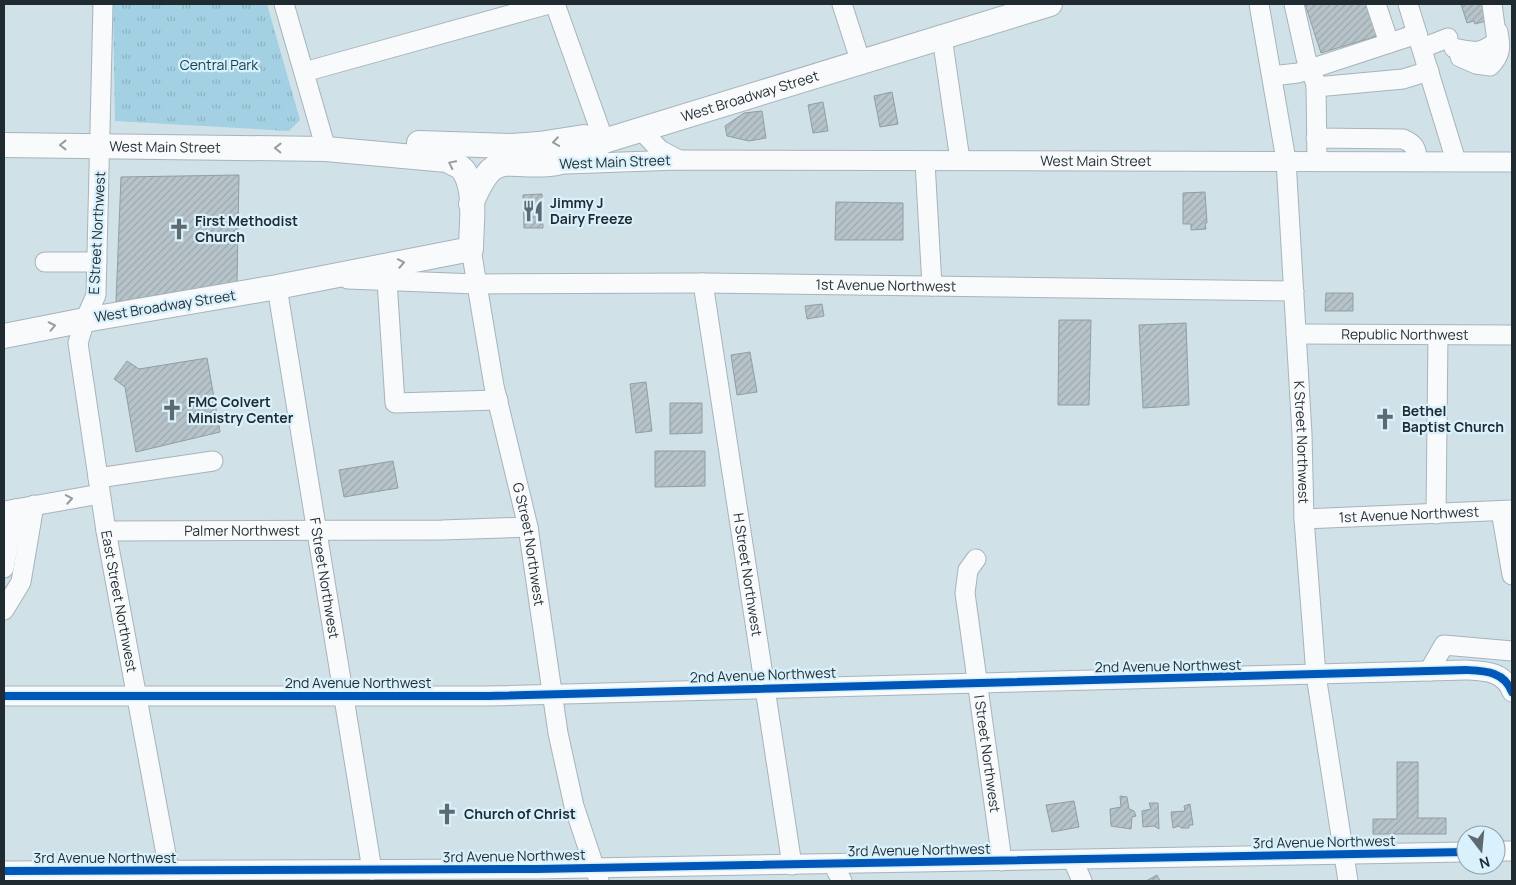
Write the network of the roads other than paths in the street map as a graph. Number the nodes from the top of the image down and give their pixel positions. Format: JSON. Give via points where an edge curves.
{"nodes":[{"id":1,"x":103,"y":4,"type":"edge"},
{"id":2,"x":284,"y":4,"type":"edge"},
{"id":3,"x":549,"y":4,"type":"edge"},
{"id":4,"x":555,"y":4,"type":"edge"},
{"id":5,"x":842,"y":4,"type":"edge"},
{"id":6,"x":1050,"y":4,"type":"edge"},
{"id":7,"x":1259,"y":4,"type":"edge"},
{"id":8,"x":1294,"y":4,"type":"edge"},
{"id":9,"x":1376,"y":4,"type":"edge"},
{"id":10,"x":1408,"y":4,"type":"edge"},
{"id":11,"x":1494,"y":13,"type":"edge"},
{"id":12,"x":942,"y":37,"type":"junction"},
{"id":13,"x":1420,"y":41,"type":"junction"},
{"id":14,"x":1389,"y":43,"type":"junction"},
{"id":15,"x":861,"y":63,"type":"junction"},
{"id":16,"x":1310,"y":69,"type":"junction"},
{"id":17,"x":1429,"y":71,"type":"junction"},
{"id":18,"x":304,"y":72,"type":"junction"},
{"id":19,"x":1272,"y":76,"type":"junction"},
{"id":20,"x":1316,"y":88,"type":"junction"},
{"id":21,"x":641,"y":130,"type":"junction"},
{"id":22,"x":1316,"y":138,"type":"junction"},
{"id":23,"x":604,"y":142,"type":"junction"},
{"id":24,"x":4,"y":145,"type":"edge"},
{"id":25,"x":100,"y":145,"type":"junction"},
{"id":26,"x":326,"y":149,"type":"junction"},
{"id":27,"x":679,"y":160,"type":"junction"},
{"id":28,"x":960,"y":160,"type":"junction"},
{"id":29,"x":1286,"y":160,"type":"junction"},
{"id":30,"x":1317,"y":160,"type":"junction"},
{"id":31,"x":1417,"y":161,"type":"junction"},
{"id":32,"x":1456,"y":161,"type":"junction"},
{"id":33,"x":925,"y":162,"type":"junction"},
{"id":34,"x":1512,"y":162,"type":"edge"},
{"id":35,"x":551,"y":164,"type":"junction"},
{"id":36,"x":471,"y":204,"type":"junction"},
{"id":37,"x":471,"y":249,"type":"junction"},
{"id":38,"x":45,"y":262,"type":"dead end"},
{"id":39,"x":97,"y":262,"type":"junction"},
{"id":40,"x":327,"y":277,"type":"junction"},
{"id":41,"x":387,"y":281,"type":"junction"},
{"id":42,"x":703,"y":283,"type":"junction"},
{"id":43,"x":476,"y":284,"type":"junction"},
{"id":44,"x":932,"y":286,"type":"junction"},
{"id":45,"x":277,"y":287,"type":"junction"},
{"id":46,"x":1294,"y":291,"type":"junction"},
{"id":47,"x":85,"y":320,"type":"junction"},
{"id":48,"x":1296,"y":334,"type":"junction"},
{"id":49,"x":1438,"y":335,"type":"junction"},
{"id":50,"x":1512,"y":335,"type":"edge"},
{"id":51,"x":4,"y":336,"type":"edge"},
{"id":52,"x":498,"y":400,"type":"junction"},
{"id":53,"x":213,"y":461,"type":"dead end"},
{"id":54,"x":99,"y":486,"type":"junction"},
{"id":55,"x":14,"y":509,"type":"edge"},
{"id":56,"x":1507,"y":510,"type":"edge"},
{"id":57,"x":1436,"y":514,"type":"junction"},
{"id":58,"x":1304,"y":519,"type":"junction"},
{"id":59,"x":528,"y":527,"type":"junction"},
{"id":60,"x":106,"y":531,"type":"junction"},
{"id":61,"x":318,"y":531,"type":"junction"},
{"id":62,"x":976,"y":559,"type":"dead end"},
{"id":63,"x":4,"y":568,"type":"edge"},
{"id":64,"x":1512,"y":575,"type":"edge"},
{"id":65,"x":5,"y":609,"type":"edge"},
{"id":66,"x":1512,"y":651,"type":"edge"},
{"id":67,"x":1429,"y":671,"type":"junction"},
{"id":68,"x":1316,"y":675,"type":"junction"},
{"id":69,"x":1510,"y":679,"type":"edge"},
{"id":70,"x":976,"y":682,"type":"junction"},
{"id":71,"x":765,"y":687,"type":"junction"},
{"id":72,"x":552,"y":694,"type":"junction"},
{"id":73,"x":4,"y":696,"type":"edge"},
{"id":74,"x":136,"y":696,"type":"junction"},
{"id":75,"x":344,"y":696,"type":"junction"},
{"id":76,"x":1456,"y":852,"type":"edge"},
{"id":77,"x":1343,"y":855,"type":"junction"},
{"id":78,"x":1073,"y":860,"type":"junction"},
{"id":79,"x":1002,"y":861,"type":"junction"},
{"id":80,"x":833,"y":864,"type":"junction"},
{"id":81,"x":792,"y":865,"type":"junction"},
{"id":82,"x":4,"y":871,"type":"edge"},
{"id":83,"x":364,"y":874,"type":"edge"},
{"id":84,"x":596,"y":875,"type":"edge"},
{"id":85,"x":170,"y":876,"type":"edge"},
{"id":86,"x":842,"y":881,"type":"edge"},
{"id":87,"x":1082,"y":881,"type":"edge"},
{"id":88,"x":1348,"y":881,"type":"edge"}],
"edges":[{"from":1,"to":25,"type":"street","name":"E Street Northwest"},
{"from":2,"to":18,"type":"street"},
{"from":3,"to":18,"type":"street"},
{"from":4,"to":23,"type":"street"},
{"from":5,"to":15,"type":"street"},
{"from":6,"to":12,"type":"main road","name":"West Broadway Street"},
{"from":7,"to":19,"type":"street","name":"K Street Northwest"},
{"from":8,"to":16,"type":"street"},
{"from":9,"to":14,"type":"street"},
{"from":10,"to":13,"type":"street"},
{"from":11,"to":13,"type":"street","via":[[1497,41],[1486,51],[1475,52]]},
{"from":12,"to":15,"type":"main road","name":"West Broadway Street"},
{"from":12,"to":28,"type":"street"},
{"from":13,"to":14,"type":"street"},
{"from":13,"to":17,"type":"street"},
{"from":14,"to":16,"type":"street"},
{"from":15,"to":21,"type":"main road","name":"West Broadway Street"},
{"from":16,"to":19,"type":"street"},
{"from":16,"to":20,"type":"street"},
{"from":17,"to":20,"type":"street","via":[[1403,79]]},
{"from":17,"to":32,"type":"street"},
{"from":18,"to":26,"type":"street"},
{"from":19,"to":29,"type":"street","name":"K Street Northwest"},
{"from":20,"to":22,"type":"street"},
{"from":21,"to":23,"type":"main road","name":"West Broadway Street"},
{"from":21,"to":27,"type":"street","name":"West Main Street","via":[[660,150]]},
{"from":22,"to":30,"type":"street"},
{"from":22,"to":31,"type":"street","via":[[1403,139],[1414,145]]},
{"from":23,"to":26,"type":"main road","name":"West Main Street","one_way":true,"via":[[584,137],[512,146],[382,142]]},
{"from":23,"to":35,"type":"main road","name":"West Broadway Street","via":[[576,158]]},
{"from":25,"to":24,"type":"main road","name":"West Main Street","one_way":true},
{"from":26,"to":25,"type":"main road","name":"West Main Street","one_way":true},
{"from":25,"to":39,"type":"street","name":"E Street Northwest"},
{"from":36,"to":26,"type":"main road","name":"West Main Street","one_way":true,"via":[[470,186],[463,170],[447,160]]},
{"from":27,"to":33,"type":"street","name":"West Main Street"},
{"from":27,"to":35,"type":"street","name":"West Main Street"},
{"from":28,"to":29,"type":"street","name":"West Main Street"},
{"from":28,"to":33,"type":"street","name":"West Main Street"},
{"from":29,"to":30,"type":"street","name":"West Main Street"},
{"from":29,"to":46,"type":"street","name":"K Street Northwest"},
{"from":30,"to":31,"type":"street","name":"West Main Street"},
{"from":31,"to":32,"type":"street","name":"West Main Street"},
{"from":32,"to":34,"type":"street","name":"West Main Street"},
{"from":33,"to":44,"type":"street"},
{"from":35,"to":36,"type":"main road","name":"West Broadway Street","via":[[506,162],[489,171]]},
{"from":36,"to":37,"type":"main road","name":"G Street Northwest"},
{"from":40,"to":37,"type":"main road","name":"West Broadway Street","one_way":true},
{"from":37,"to":43,"type":"street","name":"G Street Northwest"},
{"from":38,"to":39,"type":"street"},
{"from":39,"to":47,"type":"street","name":"E Street Northwest","via":[[96,295]]},
{"from":40,"to":41,"type":"street","name":"West Broadway Street"},
{"from":40,"to":45,"type":"main road","name":"West Broadway Street"},
{"from":41,"to":43,"type":"street","name":"West Broadway Street"},
{"from":41,"to":52,"type":"street","via":[[395,403]]},
{"from":42,"to":43,"type":"street","name":"1st Avenue Northwest"},
{"from":42,"to":44,"type":"street","name":"1st Avenue Northwest"},
{"from":42,"to":71,"type":"street","name":"H Street Northwest"},
{"from":43,"to":52,"type":"street","name":"G Street Northwest"},
{"from":44,"to":46,"type":"street","name":"1st Avenue Northwest"},
{"from":45,"to":47,"type":"main road","name":"West Broadway Street"},
{"from":45,"to":61,"type":"street","name":"F Street Northwest"},
{"from":46,"to":48,"type":"street","name":"K Street Northwest"},
{"from":51,"to":47,"type":"main road","name":"West Broadway Street","one_way":true},
{"from":47,"to":54,"type":"street","name":"East Street Northwest","via":[[78,343]]},
{"from":48,"to":49,"type":"street","name":"Republic Northwest"},
{"from":48,"to":58,"type":"street","name":"K Street Northwest"},
{"from":49,"to":50,"type":"street","name":"Republic Northwest"},
{"from":49,"to":57,"type":"street"},
{"from":52,"to":59,"type":"street","name":"G Street Northwest"},
{"from":53,"to":54,"type":"street"},
{"from":55,"to":54,"type":"street","one_way":true},
{"from":54,"to":60,"type":"street","name":"East Street Northwest"},
{"from":55,"to":63,"type":"street"},
{"from":55,"to":65,"type":"street","via":[[21,582]]},
{"from":56,"to":57,"type":"street","name":"1st Avenue Northwest"},
{"from":56,"to":64,"type":"street"},
{"from":57,"to":58,"type":"street","name":"1st Avenue Northwest"},
{"from":58,"to":68,"type":"street","name":"K Street Northwest"},
{"from":59,"to":61,"type":"street","name":"Palmer Northwest"},
{"from":59,"to":72,"type":"street","name":"G Street Northwest"},
{"from":60,"to":61,"type":"street","name":"Palmer Northwest"},
{"from":60,"to":74,"type":"street","name":"East Street Northwest"},
{"from":61,"to":75,"type":"street","name":"F Street Northwest"},
{"from":62,"to":70,"type":"street","name":"I Street Northwest","via":[[968,570],[965,593]]},
{"from":66,"to":67,"type":"street","via":[[1444,645]]},
{"from":67,"to":68,"type":"street","name":"2nd Avenue Northwest"},
{"from":67,"to":69,"type":"street","name":"2nd Avenue Northwest","via":[[1490,671]]},
{"from":68,"to":70,"type":"street","name":"2nd Avenue Northwest"},
{"from":68,"to":77,"type":"street","name":"K Street Northwest"},
{"from":70,"to":71,"type":"street","name":"2nd Avenue Northwest"},
{"from":70,"to":79,"type":"street","name":"I Street Northwest"},
{"from":71,"to":72,"type":"street","name":"2nd Avenue Northwest"},
{"from":71,"to":81,"type":"street","name":"H Street Northwest"},
{"from":72,"to":75,"type":"street","name":"2nd Avenue Northwest"},
{"from":72,"to":84,"type":"street","name":"G Street Northwest","via":[[574,806]]},
{"from":73,"to":74,"type":"street","name":"2nd Avenue Northwest"},
{"from":74,"to":75,"type":"street","name":"2nd Avenue Northwest"},
{"from":74,"to":85,"type":"street","name":"East Street Northwest"},
{"from":75,"to":83,"type":"street","name":"F Street Northwest"},
{"from":76,"to":77,"type":"street","name":"3rd Avenue Northwest"},
{"from":77,"to":78,"type":"street","name":"3rd Avenue Northwest"},
{"from":77,"to":88,"type":"street","name":"K Street Northwest"},
{"from":78,"to":79,"type":"street","name":"3rd Avenue Northwest"},
{"from":78,"to":87,"type":"street"},
{"from":79,"to":80,"type":"street","name":"3rd Avenue Northwest"},
{"from":80,"to":81,"type":"street","name":"3rd Avenue Northwest"},
{"from":80,"to":86,"type":"street"},
{"from":81,"to":84,"type":"street","name":"3rd Avenue Northwest"},
{"from":82,"to":85,"type":"street","name":"3rd Avenue Northwest"},
{"from":83,"to":84,"type":"street","name":"3rd Avenue Northwest"},
{"from":83,"to":85,"type":"street","name":"3rd Avenue Northwest"}]}
